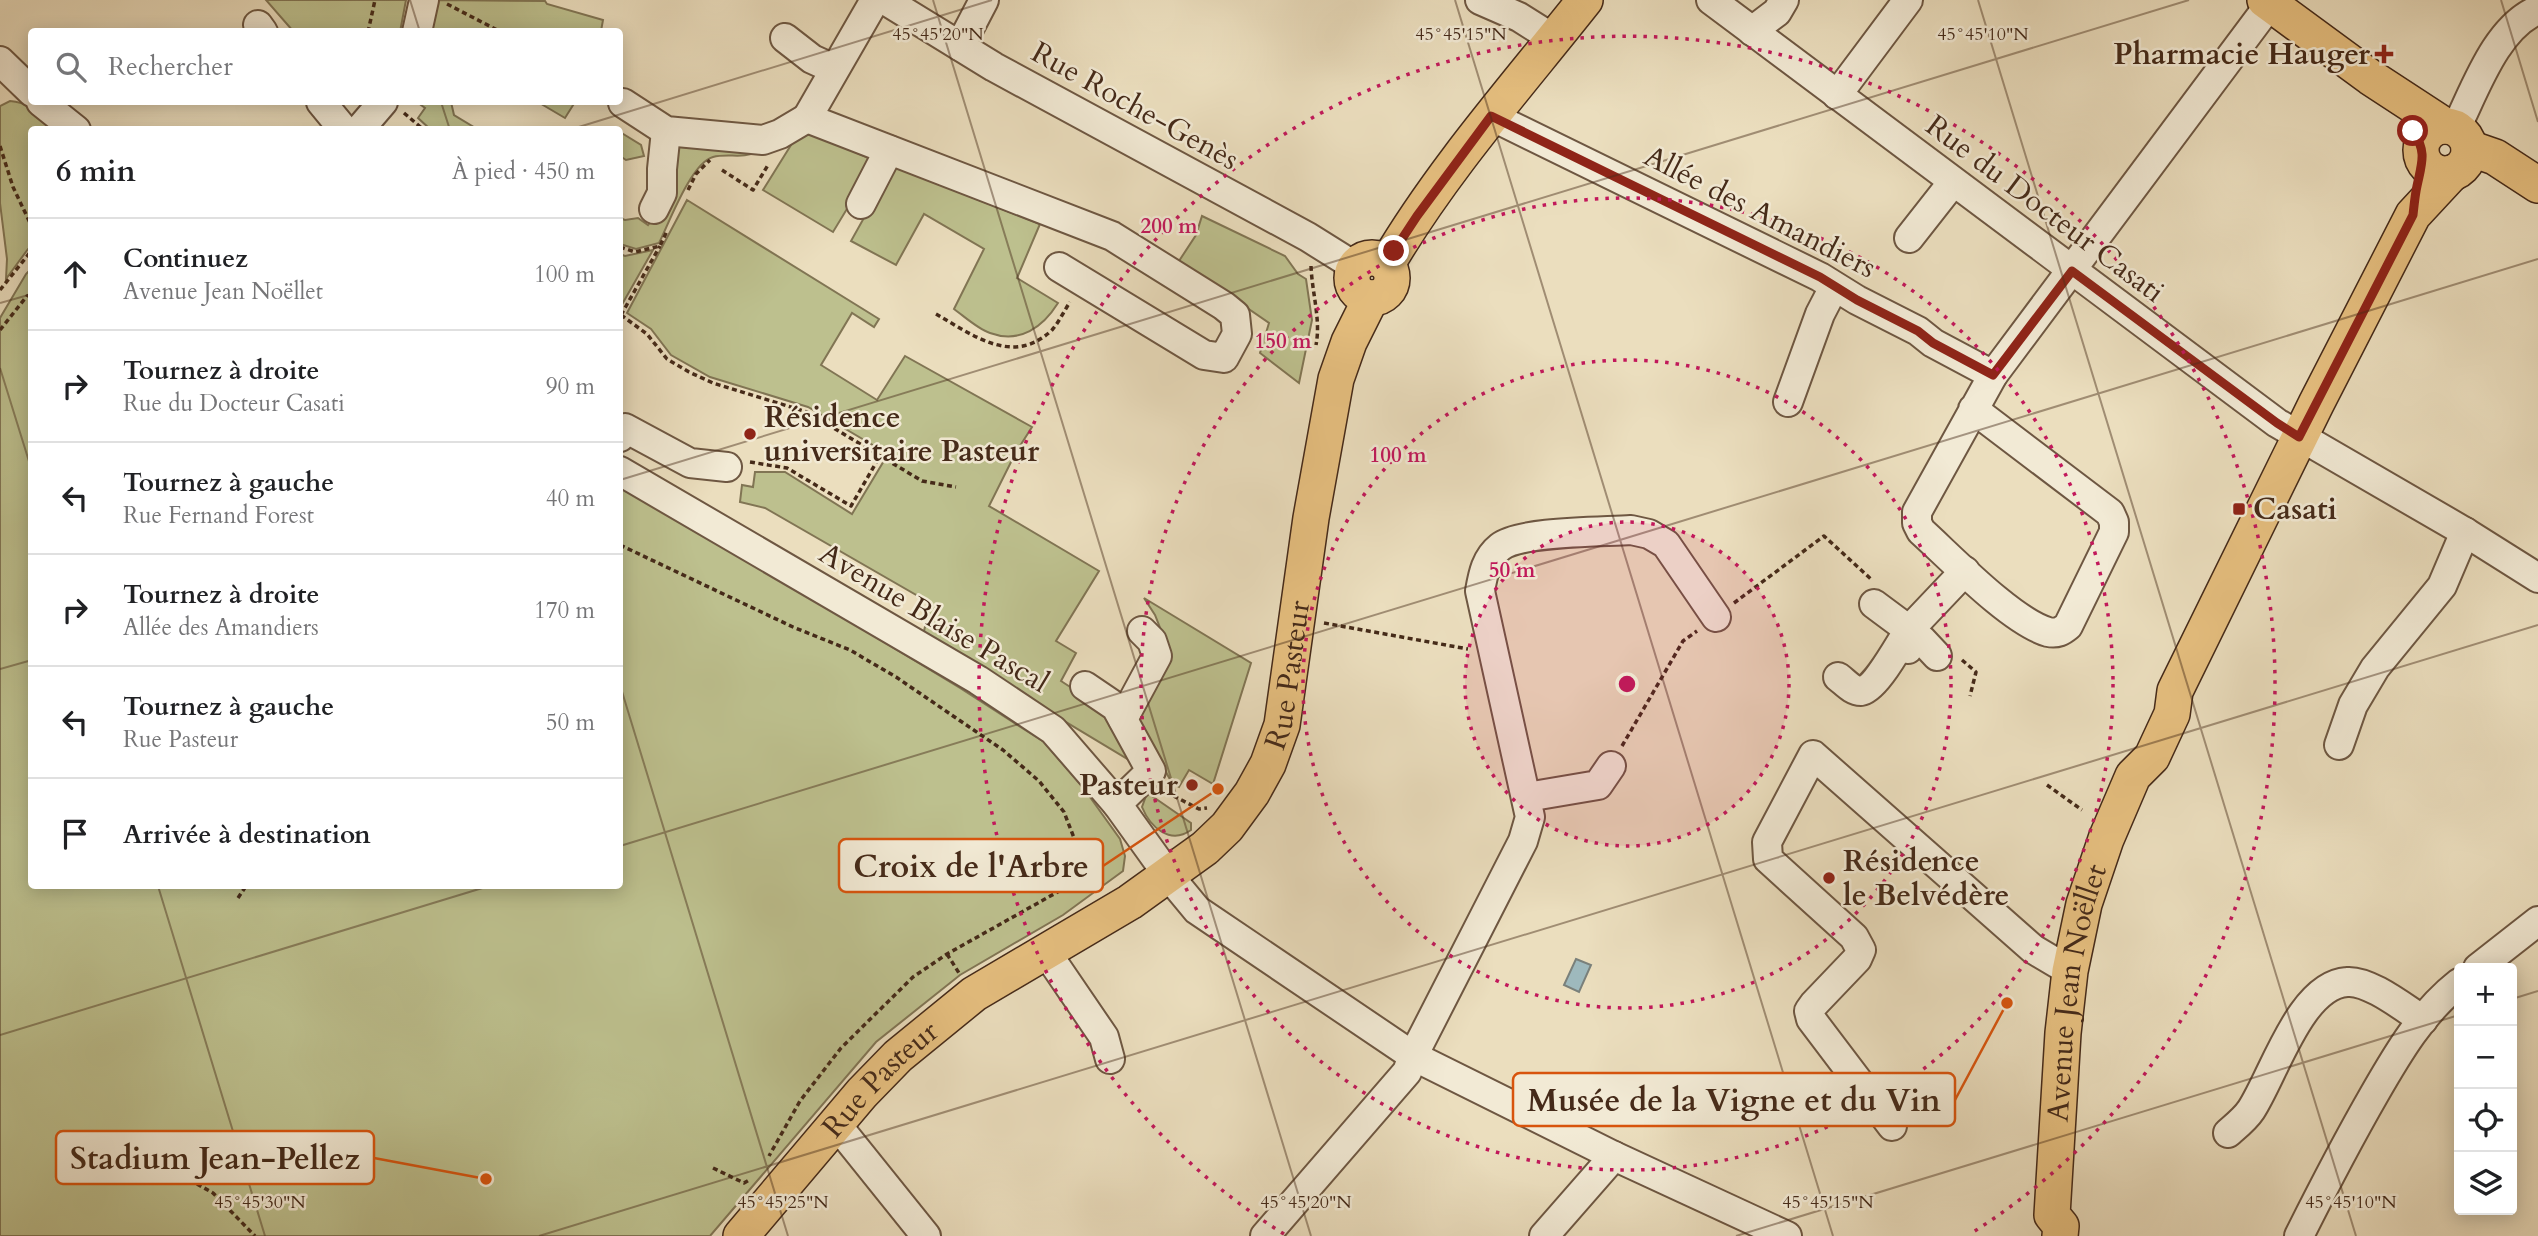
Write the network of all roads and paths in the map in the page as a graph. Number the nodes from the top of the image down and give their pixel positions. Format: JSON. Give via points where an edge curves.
{"nodes":[{"id":1,"x":375,"y":0,"type":"edge"},
{"id":2,"x":424,"y":0,"type":"edge"},
{"id":3,"x":439,"y":0,"type":"edge"},
{"id":4,"x":875,"y":0,"type":"edge"},
{"id":5,"x":885,"y":0,"type":"edge"},
{"id":6,"x":984,"y":0,"type":"edge"},
{"id":7,"x":1480,"y":0,"type":"edge"},
{"id":8,"x":1584,"y":0,"type":"edge"},
{"id":9,"x":1711,"y":0,"type":"edge"},
{"id":10,"x":1784,"y":0,"type":"edge"},
{"id":11,"x":1908,"y":0,"type":"edge"},
{"id":12,"x":2269,"y":1,"type":"edge"},
{"id":13,"x":2527,"y":9,"type":"edge"},
{"id":14,"x":369,"y":28,"type":"edge"},
{"id":15,"x":417,"y":28,"type":"edge"},
{"id":16,"x":493,"y":28,"type":"edge"},
{"id":17,"x":1752,"y":31,"type":"junction"},
{"id":18,"x":785,"y":38,"type":"dead end"},
{"id":19,"x":1553,"y":39,"type":"junction"},
{"id":20,"x":960,"y":46,"type":"junction"},
{"id":21,"x":0,"y":61,"type":"edge"},
{"id":22,"x":834,"y":69,"type":"junction"},
{"id":23,"x":28,"y":88,"type":"edge"},
{"id":24,"x":0,"y":92,"type":"edge"},
{"id":25,"x":1837,"y":95,"type":"junction"},
{"id":26,"x":28,"y":96,"type":"edge"},
{"id":27,"x":623,"y":103,"type":"dead end"},
{"id":28,"x":44,"y":105,"type":"edge"},
{"id":29,"x":323,"y":105,"type":"edge"},
{"id":30,"x":390,"y":105,"type":"edge"},
{"id":31,"x":1491,"y":116,"type":"junction"},
{"id":32,"x":807,"y":118,"type":"junction"},
{"id":33,"x":71,"y":126,"type":"edge"},
{"id":34,"x":341,"y":126,"type":"edge"},
{"id":35,"x":364,"y":126,"type":"edge"},
{"id":36,"x":419,"y":126,"type":"edge"},
{"id":37,"x":666,"y":131,"type":"junction"},
{"id":38,"x":780,"y":134,"type":"junction"},
{"id":39,"x":0,"y":146,"type":"edge"},
{"id":40,"x":2447,"y":149,"type":"junction"},
{"id":41,"x":889,"y":150,"type":"junction"},
{"id":42,"x":718,"y":158,"type":"dead end"},
{"id":43,"x":722,"y":170,"type":"dead end"},
{"id":44,"x":1953,"y":182,"type":"junction"},
{"id":45,"x":2538,"y":185,"type":"edge"},
{"id":46,"x":686,"y":194,"type":"dead end"},
{"id":47,"x":861,"y":204,"type":"dead end"},
{"id":48,"x":662,"y":217,"type":"joint"},
{"id":49,"x":28,"y":219,"type":"edge"},
{"id":50,"x":1909,"y":238,"type":"dead end"},
{"id":51,"x":660,"y":246,"type":"junction"},
{"id":52,"x":623,"y":248,"type":"edge"},
{"id":53,"x":28,"y":255,"type":"edge"},
{"id":54,"x":1371,"y":265,"type":"junction"},
{"id":55,"x":1059,"y":267,"type":"dead end"},
{"id":56,"x":2072,"y":271,"type":"junction"},
{"id":57,"x":1083,"y":282,"type":"junction"},
{"id":58,"x":1834,"y":287,"type":"junction"},
{"id":59,"x":0,"y":290,"type":"edge"},
{"id":60,"x":28,"y":296,"type":"edge"},
{"id":61,"x":623,"y":311,"type":"edge"},
{"id":62,"x":936,"y":314,"type":"dead end"},
{"id":63,"x":623,"y":318,"type":"edge"},
{"id":64,"x":0,"y":330,"type":"edge"},
{"id":65,"x":1993,"y":375,"type":"junction"},
{"id":66,"x":1787,"y":402,"type":"dead end"},
{"id":67,"x":1973,"y":409,"type":"junction"},
{"id":68,"x":623,"y":432,"type":"edge"},
{"id":69,"x":2299,"y":437,"type":"junction"},
{"id":70,"x":880,"y":456,"type":"junction"},
{"id":71,"x":727,"y":467,"type":"joint"},
{"id":72,"x":623,"y":473,"type":"edge"},
{"id":73,"x":956,"y":487,"type":"dead end"},
{"id":74,"x":2465,"y":532,"type":"junction"},
{"id":75,"x":623,"y":546,"type":"edge"},
{"id":76,"x":1965,"y":571,"type":"junction"},
{"id":77,"x":2538,"y":578,"type":"edge"},
{"id":78,"x":1874,"y":592,"type":"joint"},
{"id":79,"x":1716,"y":617,"type":"junction"},
{"id":80,"x":1298,"y":618,"type":"junction"},
{"id":81,"x":1909,"y":630,"type":"junction"},
{"id":82,"x":1142,"y":631,"type":"dead end"},
{"id":83,"x":1493,"y":654,"type":"junction"},
{"id":84,"x":1937,"y":656,"type":"dead end"},
{"id":85,"x":1976,"y":671,"type":"dead end"},
{"id":86,"x":1838,"y":677,"type":"dead end"},
{"id":87,"x":1085,"y":686,"type":"dead end"},
{"id":88,"x":1970,"y":696,"type":"dead end"},
{"id":89,"x":1876,"y":702,"type":"dead end"},
{"id":90,"x":1123,"y":719,"type":"junction"},
{"id":91,"x":2339,"y":745,"type":"dead end"},
{"id":92,"x":1611,"y":766,"type":"joint"},
{"id":93,"x":1141,"y":780,"type":"junction"},
{"id":94,"x":2047,"y":785,"type":"dead end"},
{"id":95,"x":1527,"y":797,"type":"junction"},
{"id":96,"x":1117,"y":804,"type":"junction"},
{"id":97,"x":1215,"y":806,"type":"dead end"},
{"id":98,"x":2082,"y":810,"type":"dead end"},
{"id":99,"x":1167,"y":875,"type":"junction"},
{"id":100,"x":244,"y":889,"type":"edge"},
{"id":101,"x":237,"y":898,"type":"dead end"},
{"id":102,"x":2538,"y":920,"type":"edge"},
{"id":103,"x":1046,"y":952,"type":"junction"},
{"id":104,"x":2484,"y":963,"type":"edge"},
{"id":105,"x":2070,"y":971,"type":"junction"},
{"id":106,"x":2454,"y":988,"type":"edge"},
{"id":107,"x":2423,"y":1020,"type":"junction"},
{"id":108,"x":1413,"y":1056,"type":"junction"},
{"id":109,"x":1110,"y":1059,"type":"dead end"},
{"id":110,"x":836,"y":1124,"type":"junction"},
{"id":111,"x":1892,"y":1126,"type":"dead end"},
{"id":112,"x":2228,"y":1133,"type":"dead end"},
{"id":113,"x":1614,"y":1156,"type":"junction"},
{"id":114,"x":766,"y":1161,"type":"dead end"},
{"id":115,"x":160,"y":1163,"type":"dead end"},
{"id":116,"x":713,"y":1168,"type":"dead end"},
{"id":117,"x":752,"y":1178,"type":"dead end"},
{"id":118,"x":2051,"y":1229,"type":"edge"},
{"id":119,"x":255,"y":1236,"type":"edge"},
{"id":120,"x":741,"y":1236,"type":"edge"},
{"id":121,"x":926,"y":1236,"type":"edge"},
{"id":122,"x":1265,"y":1236,"type":"edge"},
{"id":123,"x":1544,"y":1236,"type":"edge"},
{"id":124,"x":1787,"y":1236,"type":"edge"},
{"id":125,"x":2299,"y":1236,"type":"edge"}],
"edges":[{"from":1,"to":14,"type":"path"},
{"from":2,"to":15,"type":"street"},
{"from":3,"to":16,"type":"path"},
{"from":4,"to":22,"type":"street"},
{"from":5,"to":20,"type":"street","name":"Rue Roche-Genès"},
{"from":6,"to":20,"type":"street"},
{"from":7,"to":19,"type":"street"},
{"from":8,"to":19,"type":"main road"},
{"from":9,"to":17,"type":"street","name":"Rue du Docteur Casati"},
{"from":10,"to":17,"type":"street"},
{"from":11,"to":25,"type":"street"},
{"from":12,"to":40,"type":"main road","via":[[2370,77]]},
{"from":12,"to":56,"type":"street"},
{"from":13,"to":40,"type":"street","via":[[2500,42]]},
{"from":17,"to":25,"type":"street","name":"Rue du Docteur Casati"},
{"from":18,"to":22,"type":"street"},
{"from":19,"to":31,"type":"main road"},
{"from":20,"to":54,"type":"street","name":"Rue Roche-Genès","via":[[1308,237]]},
{"from":21,"to":23,"type":"street"},
{"from":22,"to":32,"type":"street"},
{"from":24,"to":26,"type":"street"},
{"from":25,"to":44,"type":"street","name":"Rue du Docteur Casati"},
{"from":27,"to":37,"type":"street"},
{"from":28,"to":33,"type":"street"},
{"from":29,"to":34,"type":"street"},
{"from":30,"to":35,"type":"street"},
{"from":30,"to":36,"type":"path"},
{"from":31,"to":54,"type":"main road","via":[[1417,216]]},
{"from":31,"to":58,"type":"street","name":"Allée des Amandiers"},
{"from":32,"to":38,"type":"street"},
{"from":32,"to":41,"type":"street"},
{"from":37,"to":38,"type":"street","via":[[762,140]]},
{"from":37,"to":48,"type":"street"},
{"from":38,"to":43,"type":"path","via":[[777,150],[753,190]]},
{"from":39,"to":49,"type":"path"},
{"from":40,"to":45,"type":"main road"},
{"from":40,"to":69,"type":"main road","name":"Avenue Jean Noëllet"},
{"from":41,"to":47,"type":"street"},
{"from":41,"to":57,"type":"street","via":[[1112,236],[1224,306],[1235,315],[1237,334],[1224,358],[1204,355]]},
{"from":42,"to":46,"type":"path","via":[[696,174]]},
{"from":44,"to":50,"type":"street"},
{"from":44,"to":56,"type":"street","name":"Rue du Docteur Casati"},
{"from":48,"to":51,"type":"path"},
{"from":51,"to":52,"type":"path","via":[[635,252]]},
{"from":51,"to":61,"type":"path"},
{"from":53,"to":59,"type":"path"},
{"from":54,"to":80,"type":"main road","name":"Rue Pasteur","via":[[1353,272],[1353,284],[1360,294],[1371,298],[1336,379]]},
{"from":55,"to":57,"type":"street"},
{"from":56,"to":65,"type":"street"},
{"from":56,"to":69,"type":"street","name":"Rue du Docteur Casati"},
{"from":57,"to":62,"type":"path","via":[[1054,328],[1035,343],[1011,348],[985,342]]},
{"from":58,"to":65,"type":"street","name":"Allée des Amandiers"},
{"from":58,"to":66,"type":"street"},
{"from":60,"to":64,"type":"path"},
{"from":63,"to":70,"type":"path","via":[[647,334],[667,359],[689,372],[807,412]]},
{"from":65,"to":67,"type":"street"},
{"from":67,"to":76,"type":"street","via":[[1917,512],[1921,531]]},
{"from":67,"to":76,"type":"street","via":[[2110,513],[2114,532],[2068,626],[2060,632],[2050,632],[2016,615]]},
{"from":68,"to":71,"type":"street","via":[[625,428],[690,463]]},
{"from":69,"to":74,"type":"street","name":"Rue du Docteur Casati"},
{"from":69,"to":105,"type":"main road","name":"Avenue Jean Noëllet","via":[[2175,691],[2172,714],[2152,757],[2133,776],[2084,904]]},
{"from":70,"to":71,"type":"path","via":[[850,506],[787,468],[730,460]]},
{"from":70,"to":73,"type":"path","via":[[922,481]]},
{"from":72,"to":96,"type":"street","name":"Avenue Blaise Pascal","via":[[978,680],[1053,730]]},
{"from":74,"to":77,"type":"street","name":"Rue du Docteur Casati"},
{"from":74,"to":91,"type":"street","via":[[2442,586],[2375,668],[2353,705]]},
{"from":75,"to":114,"type":"path","via":[[850,650],[896,677],[1003,750],[1039,781],[1064,812],[1081,856],[1070,885],[913,977],[841,1048],[800,1101]]},
{"from":76,"to":81,"type":"street"},
{"from":78,"to":79,"type":"path","via":[[1824,536]]},
{"from":78,"to":81,"type":"street"},
{"from":79,"to":83,"type":"street","via":[[1666,544],[1649,534],[1631,530],[1518,538],[1500,547],[1484,566],[1480,591]]},
{"from":79,"to":92,"type":"path","via":[[1683,641]]},
{"from":80,"to":83,"type":"path"},
{"from":80,"to":99,"type":"main road","name":"Rue Pasteur","via":[[1282,725],[1268,764],[1227,827]]},
{"from":81,"to":84,"type":"street"},
{"from":81,"to":86,"type":"street","via":[[1866,690],[1854,690]]},
{"from":81,"to":89,"type":"street","via":[[1910,646]]},
{"from":82,"to":90,"type":"street","via":[[1157,656]]},
{"from":83,"to":95,"type":"street"},
{"from":85,"to":88,"type":"path"},
{"from":87,"to":90,"type":"street","via":[[1116,706]]},
{"from":90,"to":93,"type":"street","via":[[1151,771]]},
{"from":92,"to":95,"type":"street","via":[[1598,785]]},
{"from":93,"to":96,"type":"street"},
{"from":93,"to":97,"type":"path","via":[[1199,808]]},
{"from":94,"to":98,"type":"path"},
{"from":95,"to":108,"type":"street","via":[[1530,817],[1523,841]]},
{"from":96,"to":99,"type":"street","name":"Avenue Blaise Pascal"},
{"from":99,"to":103,"type":"main road","name":"Rue Pasteur"},
{"from":99,"to":108,"type":"street","name":"Avenue Blaise Pascal","via":[[1197,910]]},
{"from":100,"to":101,"type":"path"},
{"from":102,"to":104,"type":"street"},
{"from":103,"to":109,"type":"street","via":[[1104,1037]]},
{"from":103,"to":110,"type":"main road","name":"Rue Pasteur","via":[[946,1015],[898,1056]]},
{"from":105,"to":111,"type":"street","via":[[2034,950],[1813,755],[1767,842],[1768,859],[1854,937],[1861,950],[1809,1012]]},
{"from":105,"to":118,"type":"main road","name":"Avenue Jean Noëllet"},
{"from":106,"to":107,"type":"street"},
{"from":107,"to":112,"type":"street","via":[[2375,989],[2348,981],[2323,989],[2306,1007],[2250,1112]]},
{"from":107,"to":125,"type":"street","via":[[2350,1136]]},
{"from":108,"to":113,"type":"street","name":"Avenue Blaise Pascal"},
{"from":108,"to":122,"type":"street","via":[[1407,1072]]},
{"from":110,"to":120,"type":"main road","name":"Rue Pasteur"},
{"from":110,"to":121,"type":"street"},
{"from":113,"to":123,"type":"street"},
{"from":113,"to":124,"type":"street","name":"Avenue Blaise Pascal"},
{"from":115,"to":119,"type":"path","via":[[213,1193]]},
{"from":116,"to":117,"type":"path","via":[[744,1184]]}]}
